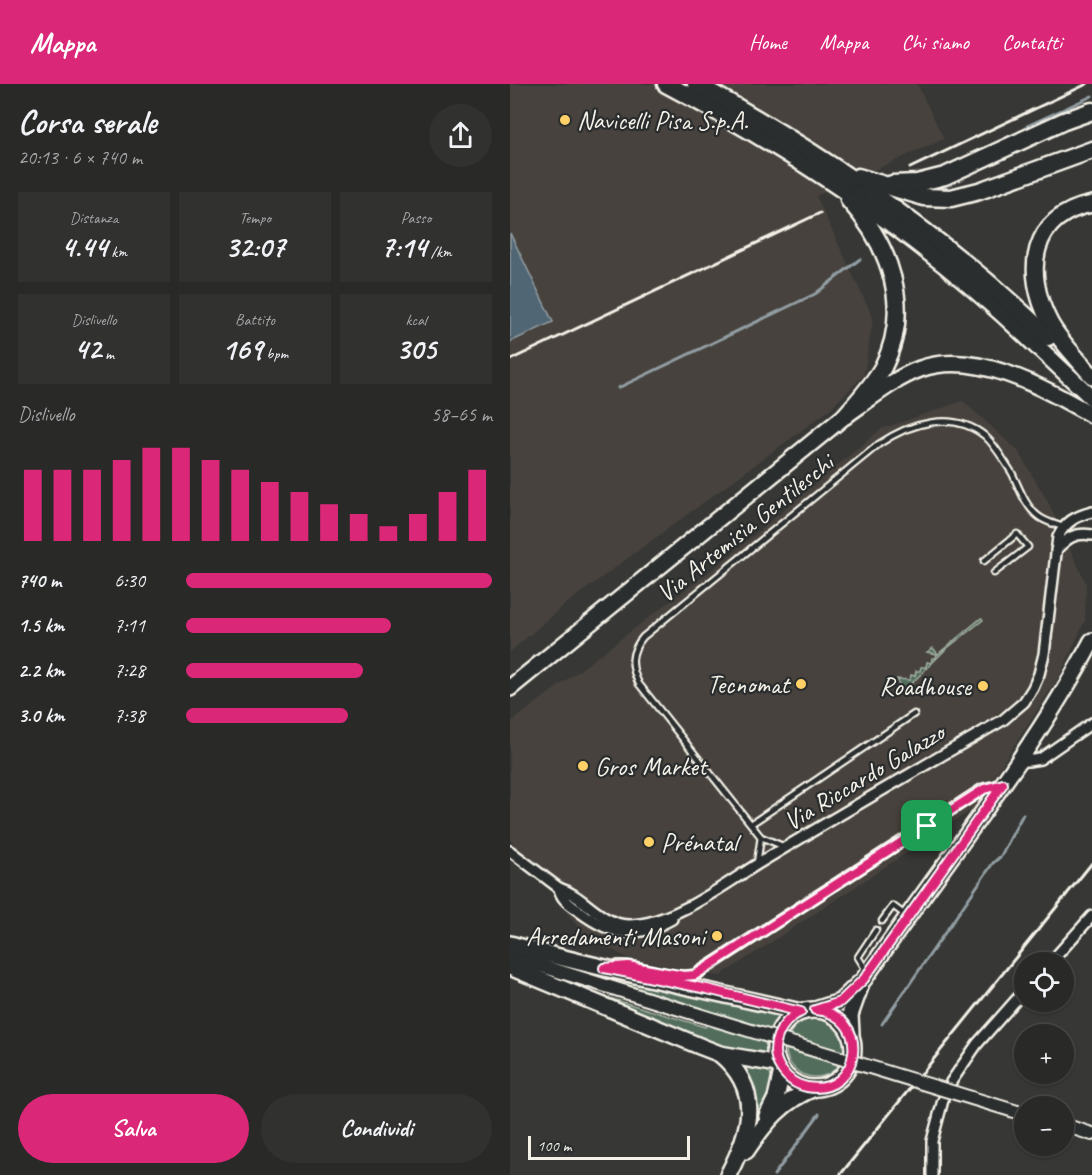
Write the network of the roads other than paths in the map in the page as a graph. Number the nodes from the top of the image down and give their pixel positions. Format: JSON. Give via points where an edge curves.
{"nodes":[{"id":1,"x":666,"y":84,"type":"edge"},
{"id":2,"x":696,"y":84,"type":"edge"},
{"id":3,"x":1092,"y":111,"type":"edge"},
{"id":4,"x":1092,"y":150,"type":"edge"},
{"id":5,"x":834,"y":174,"type":"junction"},
{"id":6,"x":883,"y":185,"type":"junction"},
{"id":7,"x":1092,"y":204,"type":"edge"},
{"id":8,"x":1047,"y":338,"type":"junction"},
{"id":9,"x":1092,"y":377,"type":"edge"},
{"id":10,"x":1092,"y":398,"type":"edge"},
{"id":11,"x":846,"y":415,"type":"junction"},
{"id":12,"x":1092,"y":415,"type":"edge"},
{"id":13,"x":1092,"y":512,"type":"edge"},
{"id":14,"x":1063,"y":527,"type":"junction"},
{"id":15,"x":1092,"y":535,"type":"edge"},
{"id":16,"x":1055,"y":552,"type":"junction"},
{"id":17,"x":984,"y":561,"type":"dead end"},
{"id":18,"x":994,"y":573,"type":"dead end"},
{"id":19,"x":1092,"y":641,"type":"edge"},
{"id":20,"x":510,"y":688,"type":"edge"},
{"id":21,"x":914,"y":714,"type":"dead end"},
{"id":22,"x":1092,"y":723,"type":"edge"},
{"id":23,"x":1017,"y":761,"type":"junction"},
{"id":24,"x":1003,"y":784,"type":"junction"},
{"id":25,"x":751,"y":824,"type":"junction"},
{"id":26,"x":761,"y":837,"type":"junction"},
{"id":27,"x":787,"y":848,"type":"junction"},
{"id":28,"x":510,"y":851,"type":"edge"},
{"id":29,"x":756,"y":865,"type":"junction"},
{"id":30,"x":1092,"y":916,"type":"edge"},
{"id":31,"x":908,"y":917,"type":"junction"},
{"id":32,"x":882,"y":921,"type":"dead end"},
{"id":33,"x":876,"y":930,"type":"dead end"},
{"id":34,"x":510,"y":944,"type":"edge"},
{"id":35,"x":1060,"y":952,"type":"edge"},
{"id":36,"x":512,"y":960,"type":"edge"},
{"id":37,"x":604,"y":968,"type":"junction"},
{"id":38,"x":706,"y":969,"type":"junction"},
{"id":39,"x":866,"y":976,"type":"junction"},
{"id":40,"x":707,"y":989,"type":"junction"},
{"id":41,"x":1014,"y":1002,"type":"edge"},
{"id":42,"x":808,"y":1011,"type":"junction"},
{"id":43,"x":851,"y":1034,"type":"junction"},
{"id":44,"x":720,"y":1054,"type":"junction"},
{"id":45,"x":780,"y":1068,"type":"junction"},
{"id":46,"x":951,"y":1082,"type":"dead end"},
{"id":47,"x":815,"y":1088,"type":"junction"},
{"id":48,"x":943,"y":1100,"type":"dead end"},
{"id":49,"x":1014,"y":1111,"type":"edge"},
{"id":50,"x":761,"y":1128,"type":"junction"},
{"id":51,"x":1074,"y":1128,"type":"edge"},
{"id":52,"x":1092,"y":1134,"type":"edge"},
{"id":53,"x":729,"y":1175,"type":"edge"},
{"id":54,"x":932,"y":1175,"type":"edge"}],
"edges":[{"from":1,"to":5,"type":"highway"},
{"from":2,"to":5,"type":"highway","via":[[780,132]]},
{"from":3,"to":6,"type":"highway","via":[[945,176]]},
{"from":4,"to":6,"type":"highway","via":[[964,195],[924,197]]},
{"from":5,"to":6,"type":"highway"},
{"from":5,"to":8,"type":"highway","via":[[980,274]]},
{"from":5,"to":11,"type":"highway","via":[[877,238],[891,271],[896,299],[889,352],[874,382]]},
{"from":7,"to":8,"type":"main road","via":[[1053,221],[1039,246],[1035,265],[1037,292]]},
{"from":8,"to":9,"type":"main road"},
{"from":8,"to":10,"type":"main road"},
{"from":11,"to":12,"type":"main road","via":[[905,376],[947,363],[996,370]]},
{"from":11,"to":20,"type":"main road"},
{"from":13,"to":14,"type":"street"},
{"from":14,"to":16,"type":"street","name":"Via Riccardo Galazzo"},
{"from":14,"to":25,"type":"lane","name":"Via Artemisia Gentileschi","via":[[1033,512],[1003,459],[984,435],[958,423],[922,424],[886,440],[648,632],[634,649],[632,663],[639,684]]},
{"from":15,"to":16,"type":"street","via":[[1070,537]]},
{"from":16,"to":27,"type":"street","name":"Via Riccardo Galazzo","via":[[1044,654],[1036,683],[1024,702],[1003,720]]},
{"from":17,"to":18,"type":"lane","via":[[1017,534],[1028,547]]},
{"from":19,"to":23,"type":"main road","via":[[1075,674]]},
{"from":21,"to":25,"type":"lane"},
{"from":22,"to":23,"type":"street","via":[[1040,759]]},
{"from":23,"to":24,"type":"main road"},
{"from":24,"to":31,"type":"main road"},
{"from":24,"to":38,"type":"street","via":[[984,789]]},
{"from":25,"to":26,"type":"lane","name":"Via Artemisia Gentileschi"},
{"from":26,"to":27,"type":"lane"},
{"from":26,"to":29,"type":"lane"},
{"from":27,"to":29,"type":"street","name":"Via Riccardo Galazzo"},
{"from":28,"to":29,"type":"street","name":"Via Riccardo Galazzo","via":[[559,888],[610,921],[624,925],[641,924],[683,909]]},
{"from":30,"to":35,"type":"street"},
{"from":31,"to":32,"type":"lane","via":[[893,906]]},
{"from":31,"to":39,"type":"main road"},
{"from":33,"to":39,"type":"lane","via":[[858,957]]},
{"from":34,"to":37,"type":"main road"},
{"from":36,"to":44,"type":"main road"},
{"from":36,"to":49,"type":"street","bridge":true},
{"from":37,"to":38,"type":"street","via":[[628,966],[688,976]]},
{"from":37,"to":40,"type":"main road"},
{"from":38,"to":40,"type":"street"},
{"from":39,"to":42,"type":"main road","via":[[840,1002]]},
{"from":39,"to":43,"type":"main road","via":[[850,1014]]},
{"from":40,"to":42,"type":"main road"},
{"from":41,"to":46,"type":"street","via":[[973,1049]]},
{"from":42,"to":43,"type":"main road","via":[[827,1011],[837,1016]]},
{"from":42,"to":45,"type":"main road","via":[[788,1020],[778,1033],[775,1048]]},
{"from":43,"to":47,"type":"main road","via":[[854,1050],[847,1070],[836,1082]]},
{"from":44,"to":45,"type":"main road"},
{"from":44,"to":53,"type":"main road","via":[[736,1071],[747,1092],[749,1107],[743,1143]]},
{"from":45,"to":47,"type":"main road","via":[[796,1084]]},
{"from":45,"to":50,"type":"main road","via":[[776,1098]]},
{"from":47,"to":50,"type":"main road","via":[[792,1099]]},
{"from":48,"to":54,"type":"street","via":[[932,1141]]},
{"from":50,"to":53,"type":"main road"},
{"from":51,"to":52,"type":"street"}]}
